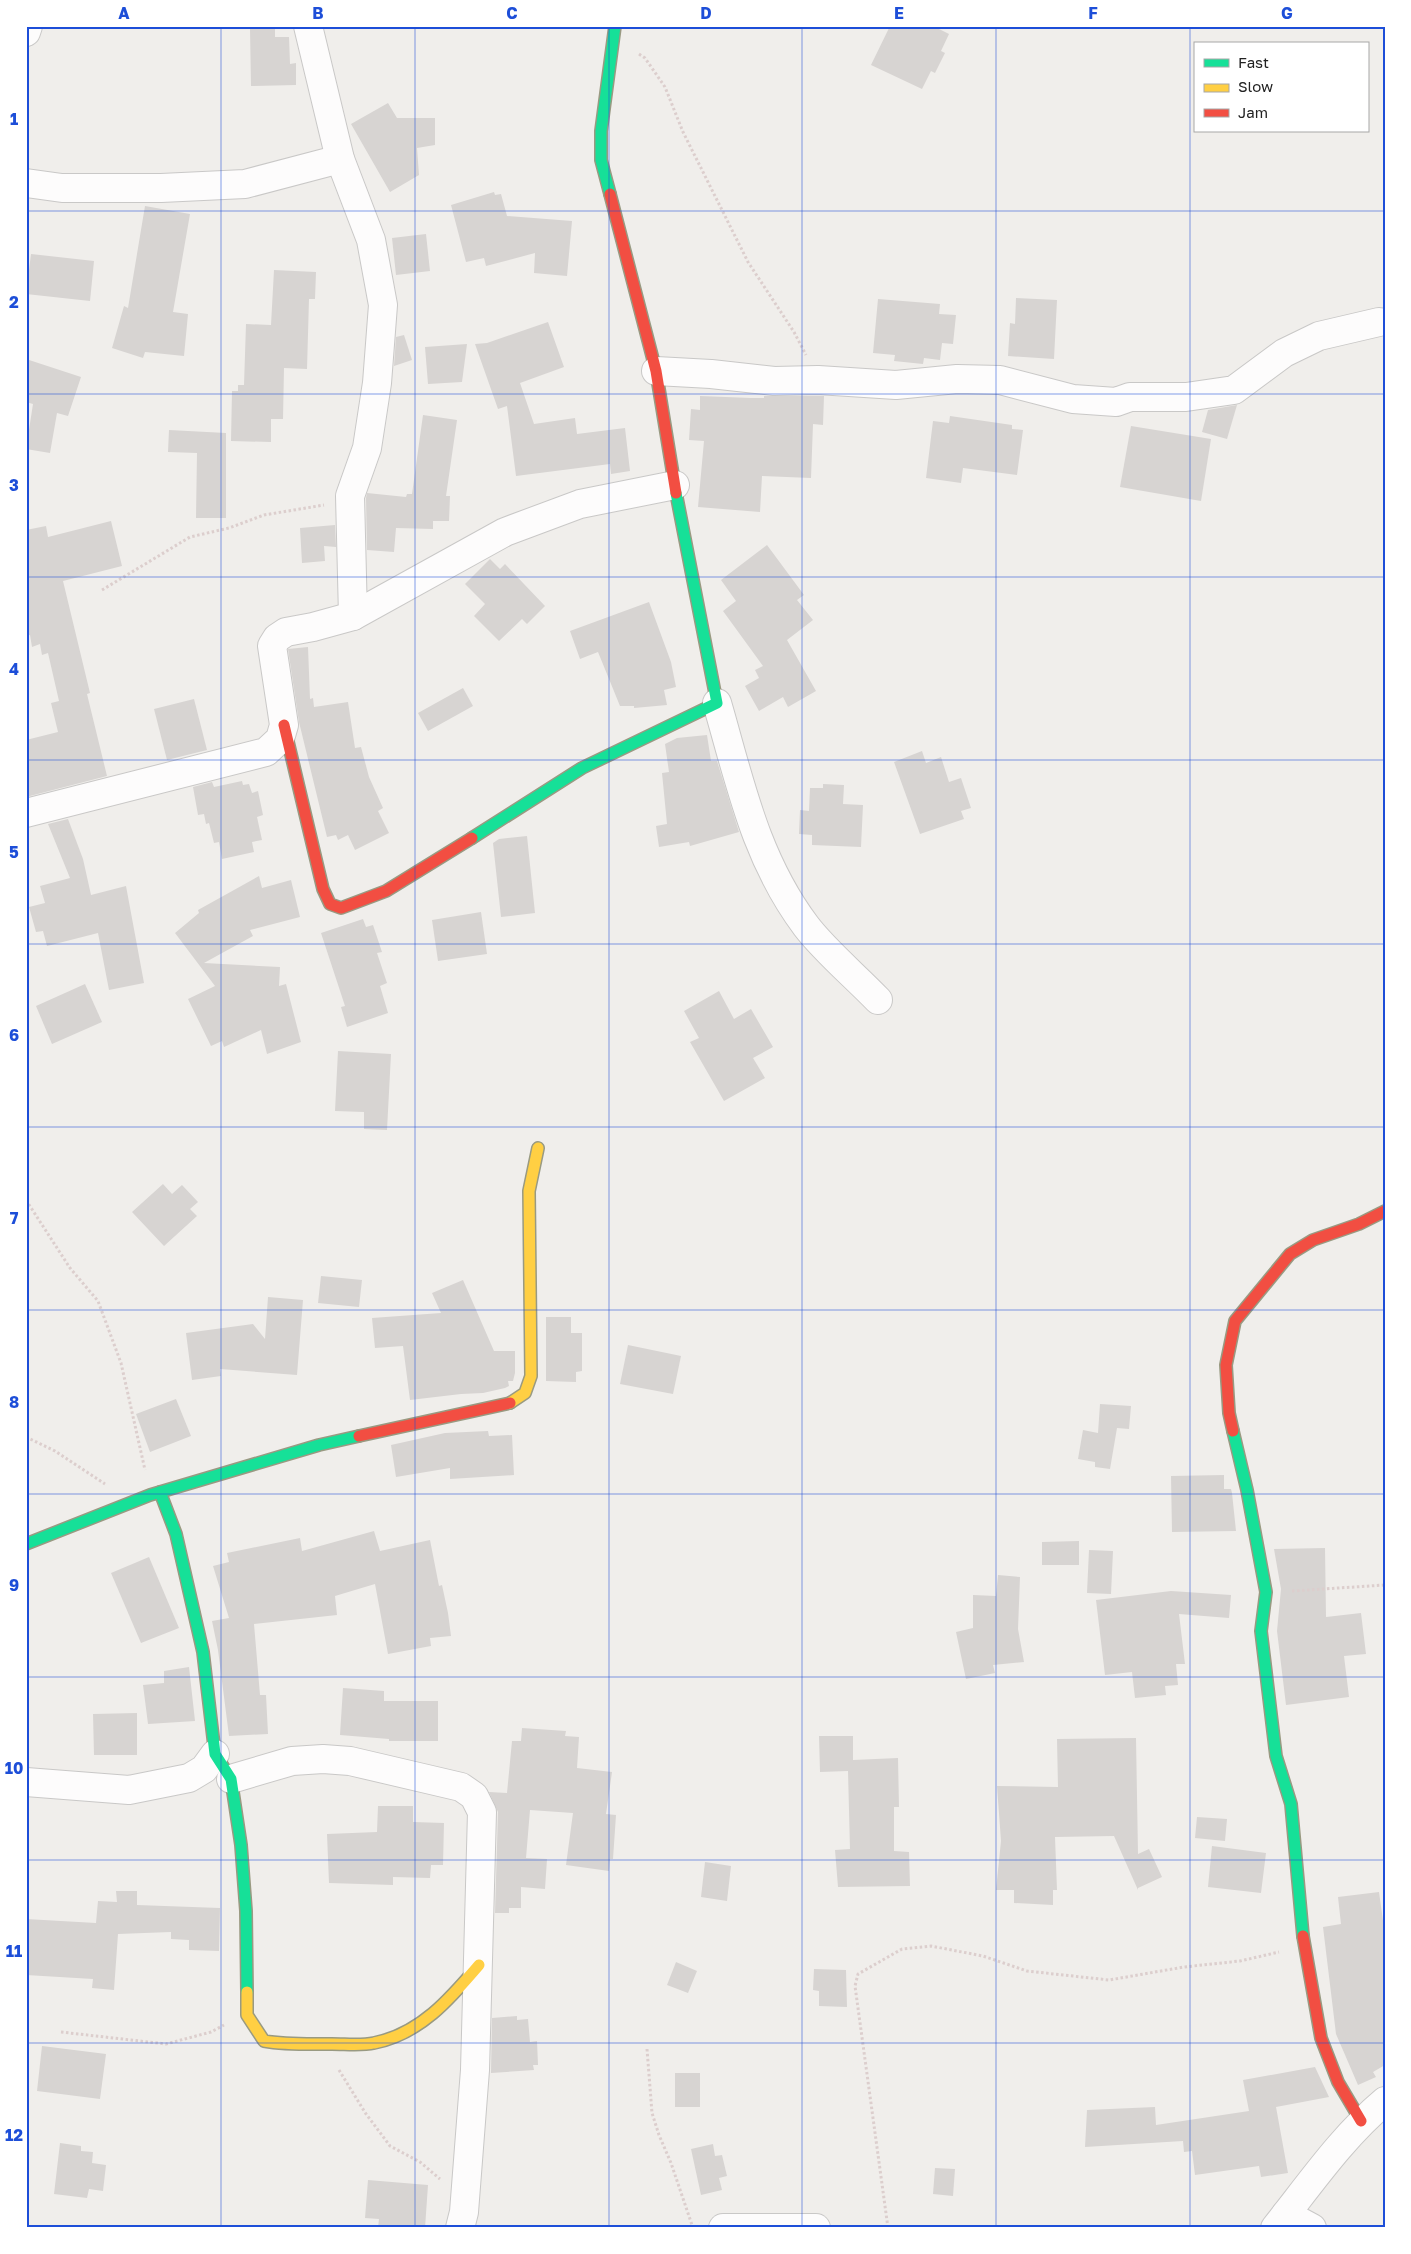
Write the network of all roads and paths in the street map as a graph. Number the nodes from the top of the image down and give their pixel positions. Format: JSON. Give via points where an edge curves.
{"nodes":[{"id":1,"x":28,"y":26,"type":"edge"},
{"id":2,"x":308,"y":26,"type":"edge"},
{"id":3,"x":26,"y":32,"type":"edge"},
{"id":4,"x":615,"y":32,"type":"edge"},
{"id":5,"x":340,"y":160,"type":"junction"},
{"id":6,"x":26,"y":183,"type":"edge"},
{"id":7,"x":1379,"y":322,"type":"dead end"},
{"id":8,"x":656,"y":371,"type":"junction"},
{"id":9,"x":818,"y":380,"type":"junction"},
{"id":10,"x":675,"y":485,"type":"junction"},
{"id":11,"x":350,"y":496,"type":"junction"},
{"id":12,"x":102,"y":590,"type":"dead end"},
{"id":13,"x":353,"y":616,"type":"junction"},
{"id":14,"x":717,"y":703,"type":"junction"},
{"id":15,"x":284,"y":725,"type":"junction"},
{"id":16,"x":26,"y":813,"type":"edge"},
{"id":17,"x":878,"y":1000,"type":"dead end"},
{"id":18,"x":538,"y":1148,"type":"dead end"},
{"id":19,"x":26,"y":1200,"type":"edge"},
{"id":20,"x":1385,"y":1211,"type":"edge"},
{"id":21,"x":26,"y":1437,"type":"edge"},
{"id":22,"x":155,"y":1494,"type":"junction"},
{"id":23,"x":133,"y":1502,"type":"junction"},
{"id":24,"x":26,"y":1544,"type":"edge"},
{"id":25,"x":1385,"y":1585,"type":"edge"},
{"id":26,"x":1266,"y":1592,"type":"junction"},
{"id":27,"x":215,"y":1754,"type":"junction"},
{"id":28,"x":231,"y":1779,"type":"junction"},
{"id":29,"x":26,"y":1782,"type":"edge"},
{"id":30,"x":1304,"y":1947,"type":"junction"},
{"id":31,"x":479,"y":1965,"type":"junction"},
{"id":32,"x":248,"y":2015,"type":"junction"},
{"id":33,"x":61,"y":2032,"type":"dead end"},
{"id":34,"x":323,"y":2044,"type":"junction"},
{"id":35,"x":647,"y":2049,"type":"dead end"},
{"id":36,"x":1385,"y":2101,"type":"edge"},
{"id":37,"x":1361,"y":2121,"type":"junction"},
{"id":38,"x":440,"y":2180,"type":"dead end"},
{"id":39,"x":1281,"y":2221,"type":"edge"},
{"id":40,"x":460,"y":2228,"type":"edge"},
{"id":41,"x":693,"y":2228,"type":"edge"},
{"id":42,"x":723,"y":2228,"type":"edge"},
{"id":43,"x":816,"y":2228,"type":"edge"},
{"id":44,"x":888,"y":2228,"type":"edge"},
{"id":45,"x":1312,"y":2228,"type":"edge"}],
"edges":[{"from":1,"to":3,"type":"street"},
{"from":2,"to":5,"type":"street"},
{"from":4,"to":8,"type":"street","via":[[601,130],[601,160]]},
{"from":4,"to":9,"type":"path","via":[[644,58],[665,88],[683,132],[748,262],[794,332]]},
{"from":5,"to":6,"type":"street","via":[[244,184],[62,188]]},
{"from":5,"to":11,"type":"street","via":[[371,240],[383,305],[377,383],[367,448]]},
{"from":7,"to":9,"type":"street","via":[[1319,336],[1284,353],[1234,390],[1186,397],[1130,397],[1116,402],[1101,402],[1073,399],[1000,380],[957,379],[896,384]]},
{"from":8,"to":9,"type":"street","via":[[774,381]]},
{"from":8,"to":10,"type":"street"},
{"from":10,"to":13,"type":"street","via":[[580,504],[505,532]]},
{"from":10,"to":14,"type":"street"},
{"from":11,"to":12,"type":"path","via":[[264,515],[190,537]]},
{"from":11,"to":13,"type":"street"},
{"from":13,"to":15,"type":"street","via":[[286,632],[276,638],[272,646]]},
{"from":14,"to":15,"type":"street","via":[[582,768],[411,877],[363,901],[341,908],[330,904],[322,889]]},
{"from":14,"to":17,"type":"street","via":[[753,830],[778,884],[807,927]]},
{"from":15,"to":16,"type":"street","via":[[280,739],[266,752]]},
{"from":18,"to":22,"type":"street","via":[[529,1191],[531,1376],[525,1393],[512,1403],[319,1446]]},
{"from":19,"to":22,"type":"path","via":[[70,1268],[98,1301],[121,1363]]},
{"from":20,"to":26,"type":"street","via":[[1360,1224],[1313,1240],[1290,1254],[1235,1321],[1226,1365],[1229,1413]]},
{"from":21,"to":23,"type":"path","via":[[55,1451]]},
{"from":22,"to":23,"type":"street"},
{"from":22,"to":27,"type":"street","via":[[176,1534],[203,1652]]},
{"from":23,"to":24,"type":"street"},
{"from":25,"to":26,"type":"path"},
{"from":26,"to":30,"type":"street","via":[[1261,1631],[1276,1756],[1291,1804]]},
{"from":27,"to":28,"type":"street"},
{"from":27,"to":29,"type":"street","via":[[204,1769],[189,1778],[129,1790]]},
{"from":28,"to":31,"type":"street","via":[[292,1761],[350,1761],[461,1787],[474,1796],[482,1812]]},
{"from":28,"to":32,"type":"street","via":[[241,1844],[246,1912]]},
{"from":30,"to":37,"type":"street","via":[[1321,2038],[1338,2082]]},
{"from":30,"to":44,"type":"path","via":[[1240,1961],[1110,1980],[1027,1970],[983,1956],[931,1946],[902,1949],[858,1974],[855,1986]]},
{"from":31,"to":34,"type":"street","via":[[448,2002],[426,2021],[406,2032],[375,2043]]},
{"from":31,"to":40,"type":"street","via":[[475,2070]]},
{"from":32,"to":33,"type":"path","via":[[211,2032],[166,2044]]},
{"from":32,"to":34,"type":"street","via":[[264,2041],[285,2046]]},
{"from":34,"to":38,"type":"path","via":[[390,2146],[420,2162]]},
{"from":35,"to":41,"type":"path","via":[[652,2113]]},
{"from":36,"to":37,"type":"street"},
{"from":37,"to":39,"type":"street"},
{"from":39,"to":45,"type":"street"},
{"from":42,"to":43,"type":"street"}]}
